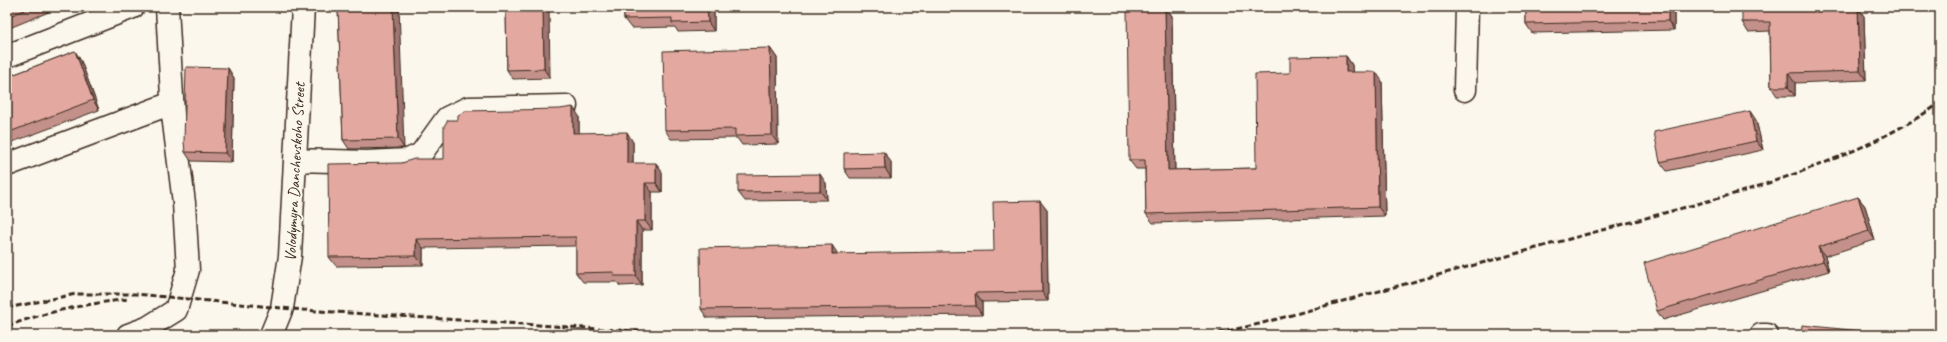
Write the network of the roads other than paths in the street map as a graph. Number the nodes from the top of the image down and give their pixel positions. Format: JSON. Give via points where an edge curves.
{"nodes":[{"id":1,"x":133,"y":7,"type":"edge"},
{"id":2,"x":167,"y":7,"type":"edge"},
{"id":3,"x":304,"y":7,"type":"edge"},
{"id":4,"x":1467,"y":7,"type":"edge"},
{"id":5,"x":108,"y":12,"type":"edge"},
{"id":6,"x":7,"y":56,"type":"edge"},
{"id":7,"x":1465,"y":90,"type":"dead end"},
{"id":8,"x":172,"y":103,"type":"junction"},
{"id":9,"x":566,"y":106,"type":"dead end"},
{"id":10,"x":296,"y":160,"type":"junction"},
{"id":11,"x":7,"y":165,"type":"edge"},
{"id":12,"x":128,"y":335,"type":"edge"},
{"id":13,"x":271,"y":335,"type":"edge"},
{"id":14,"x":1761,"y":335,"type":"edge"},
{"id":15,"x":1767,"y":335,"type":"edge"}],
"edges":[{"from":1,"to":5,"type":"street"},
{"from":2,"to":8,"type":"street"},
{"from":3,"to":10,"type":"street","name":"Volodymyra Danchevskoho Street"},
{"from":4,"to":7,"type":"street"},
{"from":5,"to":6,"type":"street"},
{"from":8,"to":11,"type":"street"},
{"from":8,"to":12,"type":"street","via":[[184,203],[188,270],[176,310],[147,328]]},
{"from":9,"to":10,"type":"street","via":[[468,108],[447,118],[421,154],[408,160]]},
{"from":10,"to":13,"type":"street","name":"Volodymyra Danchevskoho Street","via":[[288,282],[282,308]]},
{"from":14,"to":15,"type":"street"}]}
